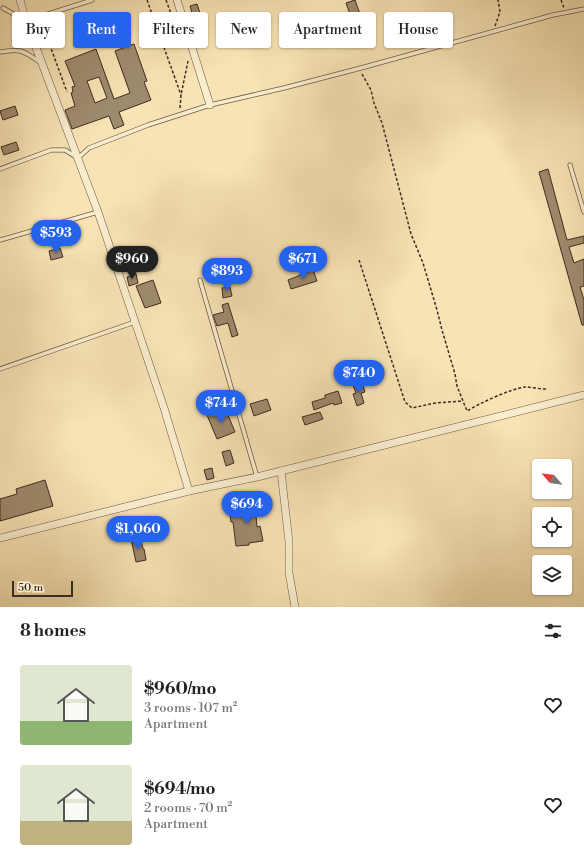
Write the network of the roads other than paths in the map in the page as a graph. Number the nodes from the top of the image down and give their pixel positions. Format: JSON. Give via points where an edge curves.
{"nodes":[{"id":1,"x":20,"y":0,"type":"edge"},
{"id":2,"x":92,"y":0,"type":"edge"},
{"id":3,"x":177,"y":0,"type":"edge"},
{"id":4,"x":3,"y":8,"type":"dead end"},
{"id":5,"x":584,"y":9,"type":"edge"},
{"id":6,"x":23,"y":12,"type":"edge"},
{"id":7,"x":55,"y":12,"type":"edge"},
{"id":8,"x":12,"y":13,"type":"edge"},
{"id":9,"x":37,"y":48,"type":"edge"},
{"id":10,"x":0,"y":52,"type":"edge"},
{"id":11,"x":43,"y":64,"type":"junction"},
{"id":12,"x":210,"y":105,"type":"junction"},
{"id":13,"x":78,"y":158,"type":"junction"},
{"id":14,"x":570,"y":165,"type":"dead end"},
{"id":15,"x":0,"y":169,"type":"edge"},
{"id":16,"x":98,"y":212,"type":"junction"},
{"id":17,"x":584,"y":212,"type":"edge"},
{"id":18,"x":0,"y":240,"type":"edge"},
{"id":19,"x":200,"y":280,"type":"dead end"},
{"id":20,"x":135,"y":322,"type":"junction"},
{"id":21,"x":0,"y":369,"type":"edge"},
{"id":22,"x":584,"y":395,"type":"edge"},
{"id":23,"x":280,"y":470,"type":"junction"},
{"id":24,"x":257,"y":476,"type":"junction"},
{"id":25,"x":189,"y":491,"type":"junction"},
{"id":26,"x":0,"y":538,"type":"edge"},
{"id":27,"x":295,"y":607,"type":"edge"}],
"edges":[{"from":1,"to":6,"type":"street"},
{"from":2,"to":7,"type":"lane"},
{"from":3,"to":12,"type":"street"},
{"from":4,"to":8,"type":"lane"},
{"from":5,"to":12,"type":"lane"},
{"from":9,"to":11,"type":"street"},
{"from":10,"to":11,"type":"lane","via":[[16,49]]},
{"from":11,"to":13,"type":"street"},
{"from":12,"to":13,"type":"lane","via":[[89,148]]},
{"from":13,"to":15,"type":"lane","via":[[65,150],[51,150]]},
{"from":13,"to":16,"type":"street"},
{"from":14,"to":17,"type":"lane"},
{"from":16,"to":18,"type":"lane"},
{"from":16,"to":20,"type":"street"},
{"from":19,"to":24,"type":"lane"},
{"from":20,"to":21,"type":"lane"},
{"from":20,"to":25,"type":"street"},
{"from":22,"to":23,"type":"street"},
{"from":23,"to":24,"type":"street"},
{"from":23,"to":27,"type":"street"},
{"from":24,"to":25,"type":"street"},
{"from":25,"to":26,"type":"street"}]}
